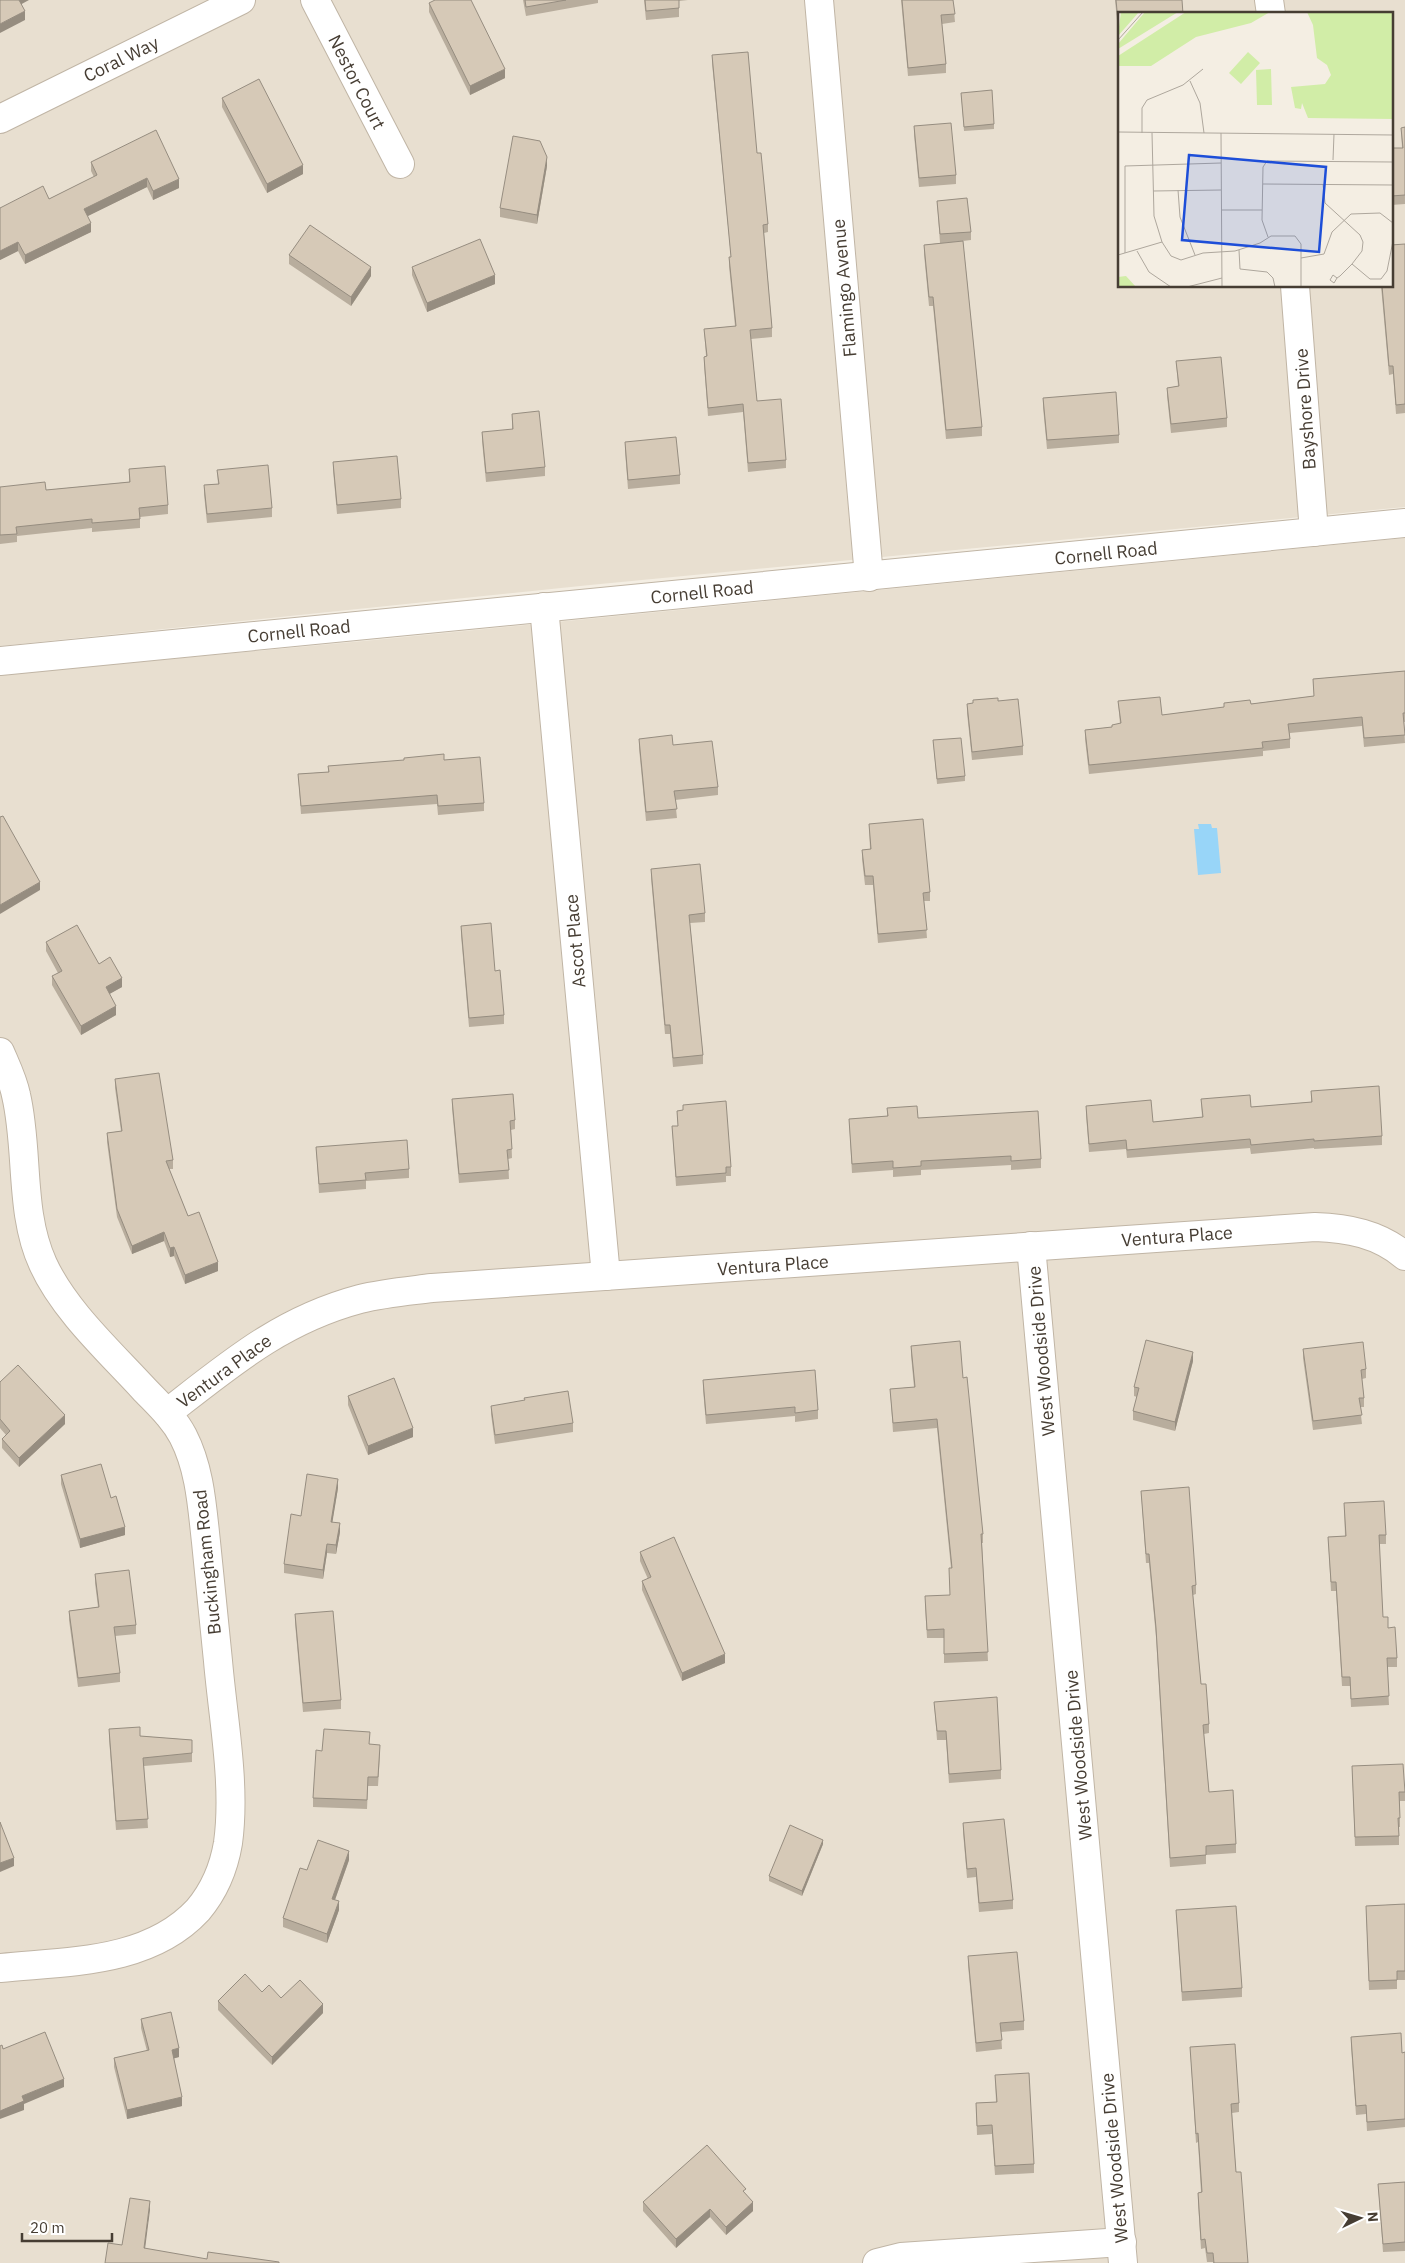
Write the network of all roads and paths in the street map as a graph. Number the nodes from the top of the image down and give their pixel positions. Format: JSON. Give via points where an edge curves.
{"nodes":[{"id":1,"x":241,"y":0,"type":"edge"},
{"id":2,"x":315,"y":0,"type":"edge"},
{"id":3,"x":819,"y":0,"type":"edge"},
{"id":4,"x":0,"y":119,"type":"edge"},
{"id":5,"x":400,"y":164,"type":"dead end"},
{"id":6,"x":1295,"y":288,"type":"edge"},
{"id":7,"x":1405,"y":524,"type":"edge"},
{"id":8,"x":1314,"y":532,"type":"junction"},
{"id":9,"x":869,"y":577,"type":"junction"},
{"id":10,"x":544,"y":607,"type":"junction"},
{"id":11,"x":0,"y":661,"type":"edge"},
{"id":12,"x":0,"y":1052,"type":"edge"},
{"id":13,"x":1031,"y":1246,"type":"junction"},
{"id":14,"x":1405,"y":1256,"type":"edge"},
{"id":15,"x":606,"y":1276,"type":"junction"},
{"id":16,"x":167,"y":1413,"type":"junction"},
{"id":17,"x":0,"y":1968,"type":"edge"},
{"id":18,"x":1123,"y":2253,"type":"edge"},
{"id":19,"x":877,"y":2263,"type":"edge"}],
"edges":[{"from":1,"to":4,"type":"street","name":"Coral Way"},
{"from":2,"to":5,"type":"street","name":"Nestor Court"},
{"from":3,"to":9,"type":"street","name":"Flamingo Avenue"},
{"from":6,"to":8,"type":"street","name":"Bayshore Drive"},
{"from":7,"to":8,"type":"street","name":"Cornell Road"},
{"from":8,"to":9,"type":"street","name":"Cornell Road"},
{"from":9,"to":10,"type":"street","name":"Cornell Road"},
{"from":10,"to":11,"type":"street","name":"Cornell Road"},
{"from":10,"to":15,"type":"street","name":"Ascot Place"},
{"from":12,"to":16,"type":"street","name":"Buckingham Road","via":[[16,1094],[29,1206],[41,1261],[70,1307]]},
{"from":13,"to":14,"type":"street","name":"Ventura Place","via":[[1335,1227],[1374,1236]]},
{"from":13,"to":15,"type":"street","name":"Ventura Place"},
{"from":13,"to":18,"type":"street","name":"West Woodside Drive"},
{"from":15,"to":16,"type":"street","name":"Ventura Place","via":[[432,1288],[361,1299],[331,1308],[252,1347]]},
{"from":16,"to":17,"type":"street","name":"Buckingham Road","via":[[189,1448],[200,1488],[231,1802],[224,1864],[198,1910],[158,1940],[136,1950],[108,1956]]},
{"from":18,"to":19,"type":"street","via":[[901,2256]]}]}
